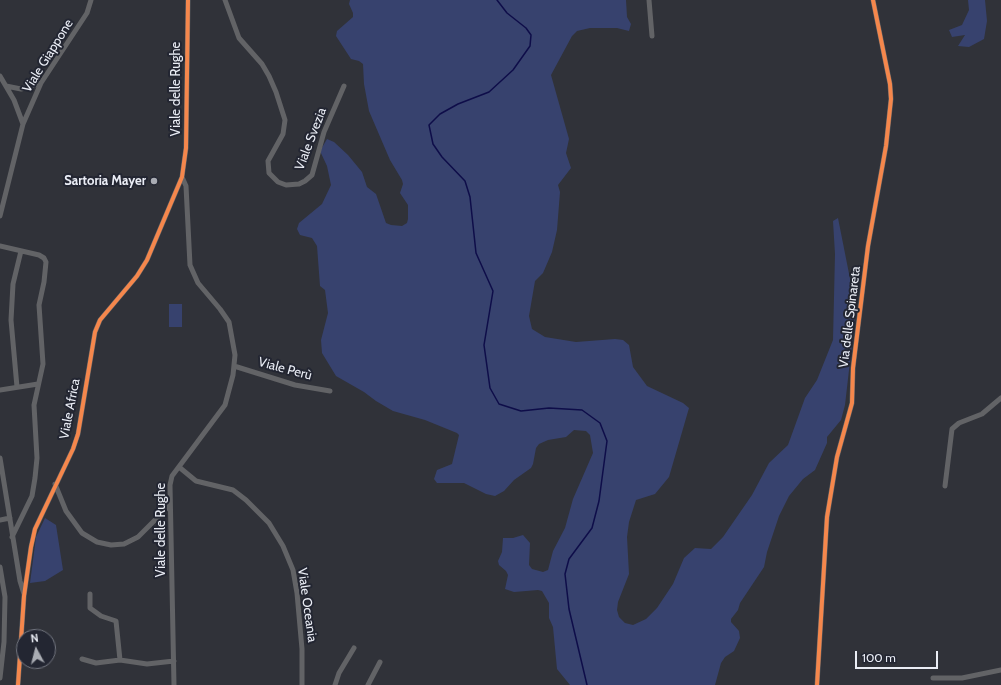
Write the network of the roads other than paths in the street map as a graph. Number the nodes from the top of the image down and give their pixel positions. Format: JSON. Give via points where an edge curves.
{"nodes":[{"id":1,"x":90,"y":0,"type":"edge"},
{"id":2,"x":188,"y":0,"type":"edge"},
{"id":3,"x":225,"y":0,"type":"edge"},
{"id":4,"x":649,"y":0,"type":"edge"},
{"id":5,"x":873,"y":0,"type":"edge"},
{"id":6,"x":652,"y":36,"type":"dead end"},
{"id":7,"x":0,"y":76,"type":"edge"},
{"id":8,"x":41,"y":83,"type":"junction"},
{"id":9,"x":6,"y":86,"type":"junction"},
{"id":10,"x":344,"y":86,"type":"dead end"},
{"id":11,"x":23,"y":124,"type":"junction"},
{"id":12,"x":182,"y":177,"type":"junction"},
{"id":13,"x":0,"y":216,"type":"edge"},
{"id":14,"x":0,"y":246,"type":"edge"},
{"id":15,"x":20,"y":251,"type":"junction"},
{"id":16,"x":234,"y":366,"type":"junction"},
{"id":17,"x":38,"y":384,"type":"junction"},
{"id":18,"x":17,"y":388,"type":"junction"},
{"id":19,"x":0,"y":390,"type":"edge"},
{"id":20,"x":330,"y":391,"type":"dead end"},
{"id":21,"x":1001,"y":398,"type":"edge"},
{"id":22,"x":0,"y":458,"type":"edge"},
{"id":23,"x":179,"y":467,"type":"junction"},
{"id":24,"x":55,"y":484,"type":"junction"},
{"id":25,"x":945,"y":486,"type":"dead end"},
{"id":26,"x":170,"y":505,"type":"junction"},
{"id":27,"x":10,"y":518,"type":"junction"},
{"id":28,"x":0,"y":520,"type":"edge"},
{"id":29,"x":12,"y":537,"type":"junction"},
{"id":30,"x":0,"y":567,"type":"edge"},
{"id":31,"x":90,"y":594,"type":"dead end"},
{"id":32,"x":24,"y":596,"type":"junction"},
{"id":33,"x":354,"y":648,"type":"dead end"},
{"id":34,"x":82,"y":659,"type":"dead end"},
{"id":35,"x":120,"y":660,"type":"junction"},
{"id":36,"x":174,"y":661,"type":"junction"},
{"id":37,"x":380,"y":662,"type":"dead end"},
{"id":38,"x":1001,"y":670,"type":"edge"},
{"id":39,"x":0,"y":678,"type":"edge"},
{"id":40,"x":933,"y":678,"type":"dead end"},
{"id":41,"x":18,"y":685,"type":"edge"},
{"id":42,"x":174,"y":685,"type":"edge"},
{"id":43,"x":302,"y":685,"type":"edge"},
{"id":44,"x":336,"y":685,"type":"edge"},
{"id":45,"x":368,"y":685,"type":"edge"},
{"id":46,"x":817,"y":685,"type":"edge"}],
"edges":[{"from":1,"to":8,"type":"street","name":"Viale Giappone","via":[[87,13]]},
{"from":2,"to":12,"type":"street","name":"Viale delle Rughe","via":[[186,148]]},
{"from":3,"to":10,"type":"street","name":"Viale Svezia","via":[[238,36],[269,76],[285,120],[283,134],[268,160],[269,173],[278,182],[286,185],[299,184],[312,174],[324,132]]},
{"from":4,"to":6,"type":"street"},
{"from":5,"to":46,"type":"street","name":"Via delle Spinareta","via":[[891,99],[886,146],[868,246],[854,360],[852,403],[837,457],[827,517]]},
{"from":7,"to":9,"type":"street"},
{"from":8,"to":9,"type":"street","via":[[21,89]]},
{"from":8,"to":11,"type":"street","name":"Viale Giappone"},
{"from":9,"to":11,"type":"street"},
{"from":11,"to":13,"type":"street","name":"Viale Giappone"},
{"from":12,"to":16,"type":"street","name":"Viale delle Rughe","via":[[186,186],[190,265],[198,283],[229,322],[234,343]]},
{"from":12,"to":24,"type":"street","name":"Viale Africa","via":[[147,260],[100,320],[95,332],[78,434]]},
{"from":14,"to":15,"type":"street"},
{"from":15,"to":17,"type":"street","via":[[41,256],[46,262],[39,305],[43,357]]},
{"from":15,"to":18,"type":"street","via":[[13,284],[10,320]]},
{"from":16,"to":20,"type":"street","name":"Viale Perù","via":[[295,385]]},
{"from":16,"to":23,"type":"street","name":"Viale delle Rughe","via":[[225,405],[220,415]]},
{"from":17,"to":18,"type":"street"},
{"from":17,"to":29,"type":"street","via":[[34,405],[37,458],[32,496]]},
{"from":18,"to":19,"type":"street"},
{"from":21,"to":25,"type":"street","via":[[982,414],[952,428]]},
{"from":22,"to":27,"type":"street"},
{"from":23,"to":26,"type":"street","name":"Viale delle Rughe","via":[[172,476]]},
{"from":23,"to":43,"type":"street","name":"Viale Oceania","via":[[196,481],[233,490],[269,523],[284,546],[293,570],[297,592]]},
{"from":24,"to":26,"type":"street","via":[[66,511],[82,533],[97,542],[111,545],[124,544],[138,537]]},
{"from":24,"to":32,"type":"street","name":"Viale Africa","via":[[35,529]]},
{"from":26,"to":36,"type":"street","name":"Viale delle Rughe"},
{"from":27,"to":28,"type":"street"},
{"from":27,"to":29,"type":"street"},
{"from":29,"to":32,"type":"street"},
{"from":30,"to":39,"type":"street","via":[[5,597]]},
{"from":31,"to":35,"type":"street","via":[[90,608],[101,616],[116,621]]},
{"from":32,"to":41,"type":"street","name":"Viale Africa"},
{"from":33,"to":44,"type":"street","via":[[339,673]]},
{"from":34,"to":35,"type":"street","via":[[96,663]]},
{"from":35,"to":36,"type":"street","via":[[147,664]]},
{"from":36,"to":42,"type":"street","name":"Viale delle Rughe"},
{"from":37,"to":45,"type":"street"},
{"from":38,"to":40,"type":"street","via":[[962,678]]}]}
